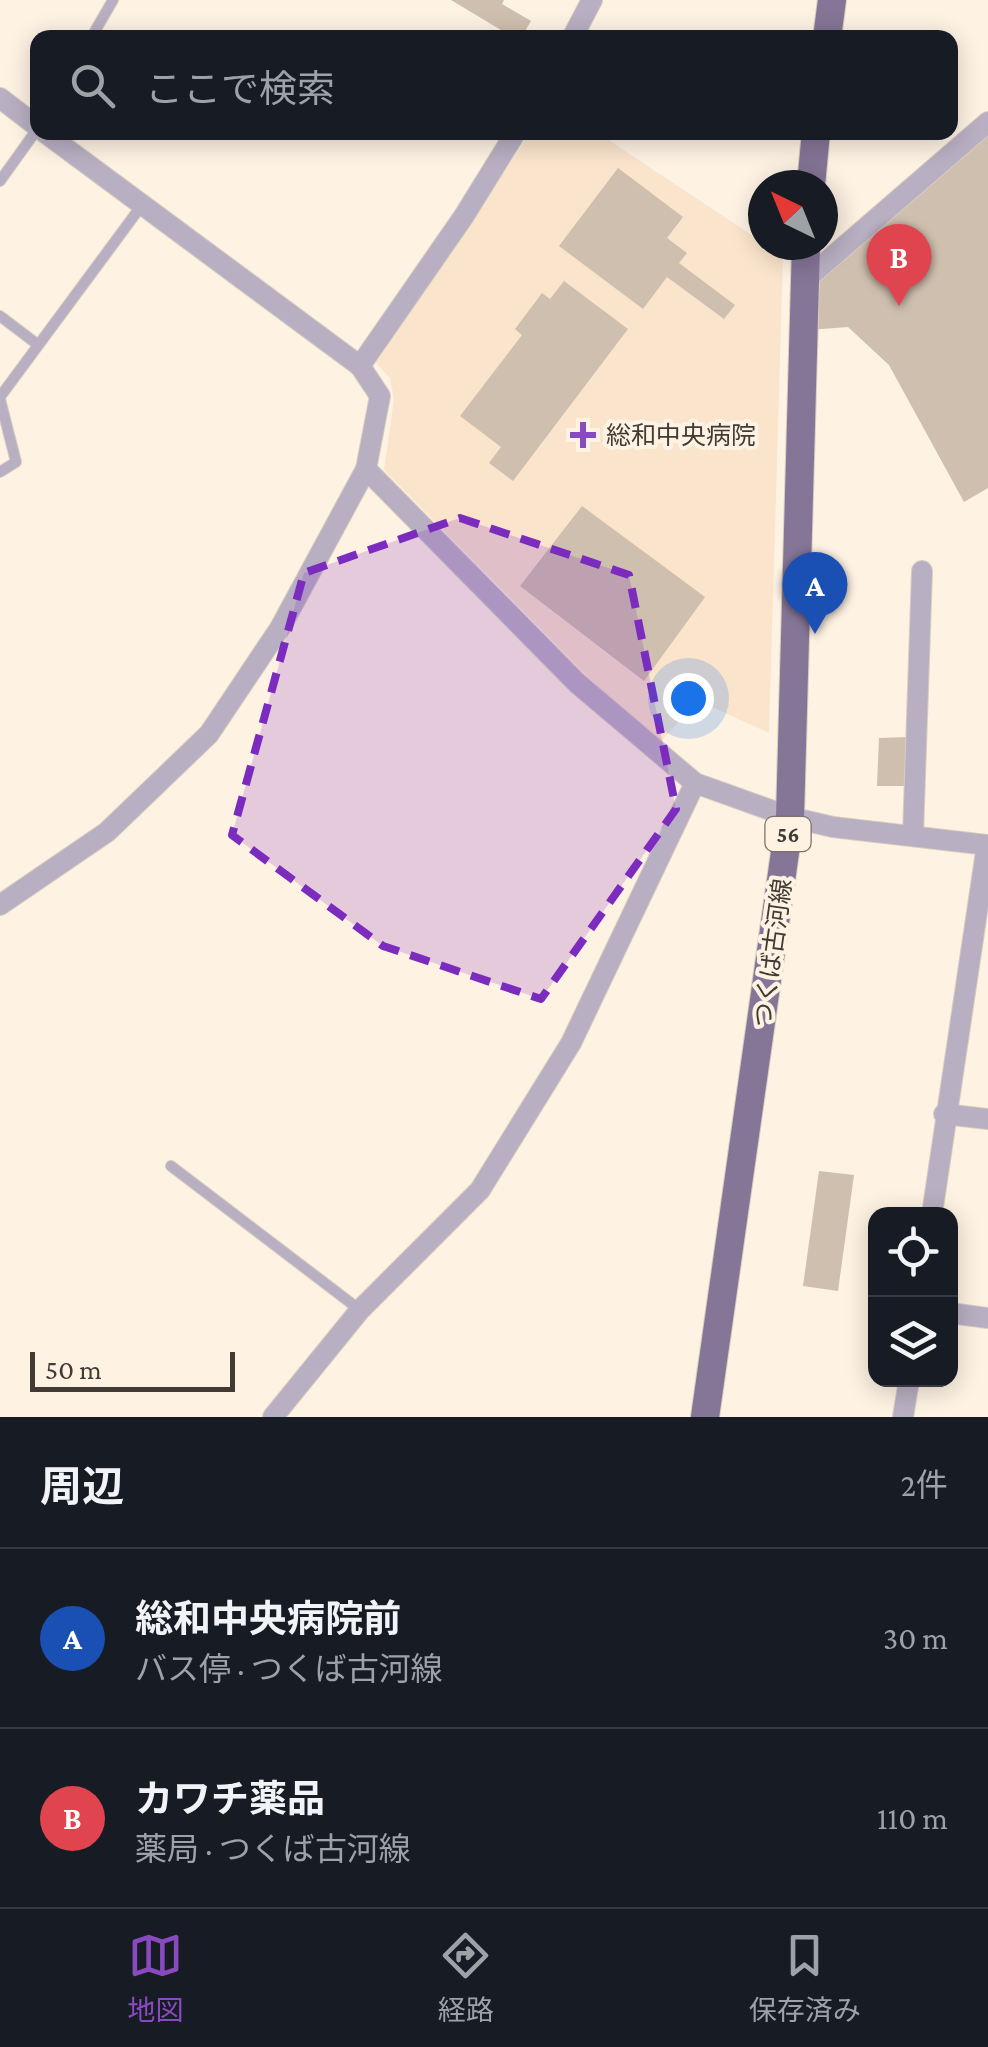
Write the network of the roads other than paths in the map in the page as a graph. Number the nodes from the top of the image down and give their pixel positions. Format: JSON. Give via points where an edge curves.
{"nodes":[{"id":1,"x":113,"y":0,"type":"edge"},
{"id":2,"x":592,"y":0,"type":"edge"},
{"id":3,"x":832,"y":0,"type":"edge"},
{"id":4,"x":96,"y":30,"type":"edge"},
{"id":5,"x":576,"y":30,"type":"edge"},
{"id":6,"x":828,"y":30,"type":"edge"},
{"id":7,"x":0,"y":98,"type":"edge"},
{"id":8,"x":30,"y":122,"type":"edge"},
{"id":9,"x":988,"y":122,"type":"edge"},
{"id":10,"x":30,"y":139,"type":"edge"},
{"id":11,"x":55,"y":140,"type":"edge"},
{"id":12,"x":511,"y":140,"type":"edge"},
{"id":13,"x":815,"y":140,"type":"edge"},
{"id":14,"x":812,"y":170,"type":"edge"},
{"id":15,"x":0,"y":181,"type":"edge"},
{"id":16,"x":142,"y":205,"type":"junction"},
{"id":17,"x":804,"y":260,"type":"edge"},
{"id":18,"x":802,"y":282,"type":"junction"},
{"id":19,"x":0,"y":316,"type":"edge"},
{"id":20,"x":38,"y":344,"type":"junction"},
{"id":21,"x":360,"y":366,"type":"junction"},
{"id":22,"x":0,"y":398,"type":"edge"},
{"id":23,"x":366,"y":469,"type":"junction"},
{"id":24,"x":0,"y":472,"type":"edge"},
{"id":25,"x":922,"y":570,"type":"dead end"},
{"id":26,"x":695,"y":783,"type":"junction"},
{"id":27,"x":790,"y":818,"type":"junction"},
{"id":28,"x":913,"y":836,"type":"junction"},
{"id":29,"x":988,"y":845,"type":"edge"},
{"id":30,"x":0,"y":905,"type":"edge"},
{"id":31,"x":944,"y":1114,"type":"junction"},
{"id":32,"x":988,"y":1120,"type":"edge"},
{"id":33,"x":171,"y":1166,"type":"dead end"},
{"id":34,"x":933,"y":1207,"type":"edge"},
{"id":35,"x":360,"y":1310,"type":"junction"},
{"id":36,"x":958,"y":1314,"type":"edge"},
{"id":37,"x":988,"y":1318,"type":"edge"},
{"id":38,"x":908,"y":1387,"type":"edge"},
{"id":39,"x":272,"y":1417,"type":"edge"},
{"id":40,"x":705,"y":1417,"type":"edge"},
{"id":41,"x":902,"y":1417,"type":"edge"}],
"edges":[{"from":1,"to":4,"type":"lane"},
{"from":2,"to":5,"type":"street"},
{"from":3,"to":6,"type":"main road"},
{"from":7,"to":8,"type":"street"},
{"from":9,"to":18,"type":"street"},
{"from":10,"to":15,"type":"lane"},
{"from":11,"to":16,"type":"street"},
{"from":12,"to":21,"type":"street"},
{"from":13,"to":14,"type":"main road"},
{"from":16,"to":20,"type":"lane"},
{"from":16,"to":21,"type":"street"},
{"from":17,"to":18,"type":"main road","name":"つくば古河線","number":"56"},
{"from":18,"to":27,"type":"main road","name":"つくば古河線","number":"56"},
{"from":19,"to":20,"type":"lane"},
{"from":20,"to":22,"type":"lane"},
{"from":21,"to":23,"type":"street","via":[[380,396]]},
{"from":22,"to":24,"type":"lane","via":[[16,462]]},
{"from":23,"to":26,"type":"street","via":[[577,683]]},
{"from":23,"to":30,"type":"street","via":[[280,628],[210,734],[107,832]]},
{"from":25,"to":28,"type":"street"},
{"from":26,"to":27,"type":"street"},
{"from":26,"to":35,"type":"street","via":[[571,1043],[480,1190]]},
{"from":27,"to":28,"type":"street"},
{"from":27,"to":40,"type":"main road","name":"つくば古河線","number":"56"},
{"from":28,"to":29,"type":"street"},
{"from":29,"to":31,"type":"street"},
{"from":31,"to":32,"type":"street"},
{"from":31,"to":34,"type":"street"},
{"from":33,"to":35,"type":"lane"},
{"from":35,"to":39,"type":"street"},
{"from":36,"to":37,"type":"street"},
{"from":38,"to":41,"type":"street"}]}
